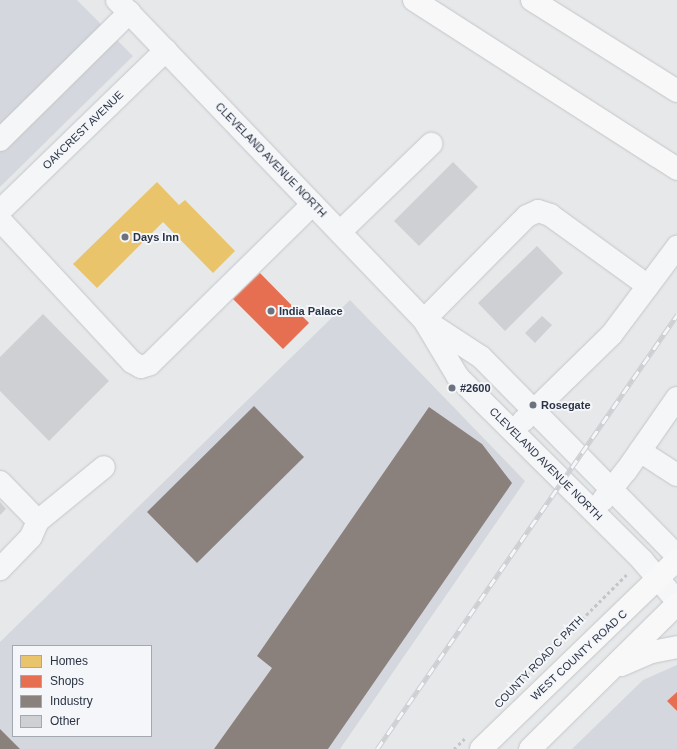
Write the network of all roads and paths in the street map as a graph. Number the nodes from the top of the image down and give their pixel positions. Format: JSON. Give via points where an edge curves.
{"nodes":[{"id":1,"x":414,"y":0,"type":"edge"},
{"id":2,"x":532,"y":0,"type":"edge"},
{"id":3,"x":123,"y":6,"type":"edge"},
{"id":4,"x":166,"y":50,"type":"junction"},
{"id":5,"x":677,"y":91,"type":"edge"},
{"id":6,"x":0,"y":140,"type":"edge"},
{"id":7,"x":431,"y":144,"type":"dead end"},
{"id":8,"x":676,"y":168,"type":"edge"},
{"id":9,"x":313,"y":204,"type":"junction"},
{"id":10,"x":0,"y":211,"type":"edge"},
{"id":11,"x":0,"y":220,"type":"edge"},
{"id":12,"x":340,"y":232,"type":"junction"},
{"id":13,"x":677,"y":247,"type":"edge"},
{"id":14,"x":648,"y":286,"type":"junction"},
{"id":15,"x":424,"y":320,"type":"junction"},
{"id":16,"x":677,"y":398,"type":"edge"},
{"id":17,"x":534,"y":410,"type":"junction"},
{"id":18,"x":512,"y":431,"type":"junction"},
{"id":19,"x":640,"y":451,"type":"junction"},
{"id":20,"x":104,"y":468,"type":"dead end"},
{"id":21,"x":677,"y":475,"type":"edge"},
{"id":22,"x":0,"y":482,"type":"edge"},
{"id":23,"x":612,"y":490,"type":"junction"},
{"id":24,"x":592,"y":510,"type":"junction"},
{"id":25,"x":38,"y":521,"type":"junction"},
{"id":26,"x":677,"y":556,"type":"edge"},
{"id":27,"x":677,"y":560,"type":"edge"},
{"id":28,"x":0,"y":568,"type":"edge"},
{"id":29,"x":624,"y":576,"type":"dead end"},
{"id":30,"x":658,"y":580,"type":"junction"},
{"id":31,"x":677,"y":602,"type":"edge"},
{"id":32,"x":677,"y":647,"type":"edge"},
{"id":33,"x":613,"y":668,"type":"junction"},
{"id":34,"x":492,"y":710,"type":"dead end"},
{"id":35,"x":476,"y":741,"type":"edge"},
{"id":36,"x":454,"y":749,"type":"edge"},
{"id":37,"x":530,"y":749,"type":"edge"}],
"edges":[{"from":1,"to":8,"type":"main road"},
{"from":2,"to":5,"type":"main road"},
{"from":3,"to":4,"type":"street","name":"CLEVELAND AVENUE NORTH"},
{"from":3,"to":6,"type":"street"},
{"from":4,"to":9,"type":"street","name":"CLEVELAND AVENUE NORTH"},
{"from":4,"to":10,"type":"street","name":"OAKCREST AVENUE"},
{"from":7,"to":12,"type":"street"},
{"from":9,"to":11,"type":"street","via":[[150,364],[141,367],[132,362]]},
{"from":9,"to":12,"type":"street","name":"CLEVELAND AVENUE NORTH"},
{"from":12,"to":15,"type":"street","name":"CLEVELAND AVENUE NORTH"},
{"from":13,"to":14,"type":"street"},
{"from":14,"to":15,"type":"street","via":[[550,215],[538,211],[527,216]]},
{"from":14,"to":17,"type":"street","via":[[612,334]]},
{"from":15,"to":17,"type":"street","name":"CLEVELAND AVENUE NORTH","via":[[481,357]]},
{"from":15,"to":18,"type":"street","name":"CLEVELAND AVENUE NORTH","via":[[458,377]]},
{"from":16,"to":19,"type":"street"},
{"from":17,"to":18,"type":"street"},
{"from":17,"to":23,"type":"street","name":"CLEVELAND AVENUE NORTH"},
{"from":18,"to":24,"type":"street","name":"CLEVELAND AVENUE NORTH"},
{"from":19,"to":21,"type":"street"},
{"from":19,"to":23,"type":"street"},
{"from":20,"to":25,"type":"street"},
{"from":22,"to":25,"type":"street"},
{"from":23,"to":24,"type":"street"},
{"from":23,"to":26,"type":"street","name":"CLEVELAND AVENUE NORTH"},
{"from":24,"to":30,"type":"street","name":"CLEVELAND AVENUE NORTH","via":[[642,560]]},
{"from":25,"to":28,"type":"street","via":[[32,537]]},
{"from":27,"to":30,"type":"main road","name":"WEST COUNTY ROAD C"},
{"from":29,"to":34,"type":"path","name":"COUNTY ROAD C PATH"},
{"from":30,"to":31,"type":"street","name":"CLEVELAND AVENUE NORTH"},
{"from":30,"to":35,"type":"main road","name":"WEST COUNTY ROAD C"},
{"from":31,"to":33,"type":"main road"},
{"from":32,"to":33,"type":"main road","via":[[652,652]]},
{"from":33,"to":37,"type":"main road"},
{"from":35,"to":36,"type":"path"}]}
